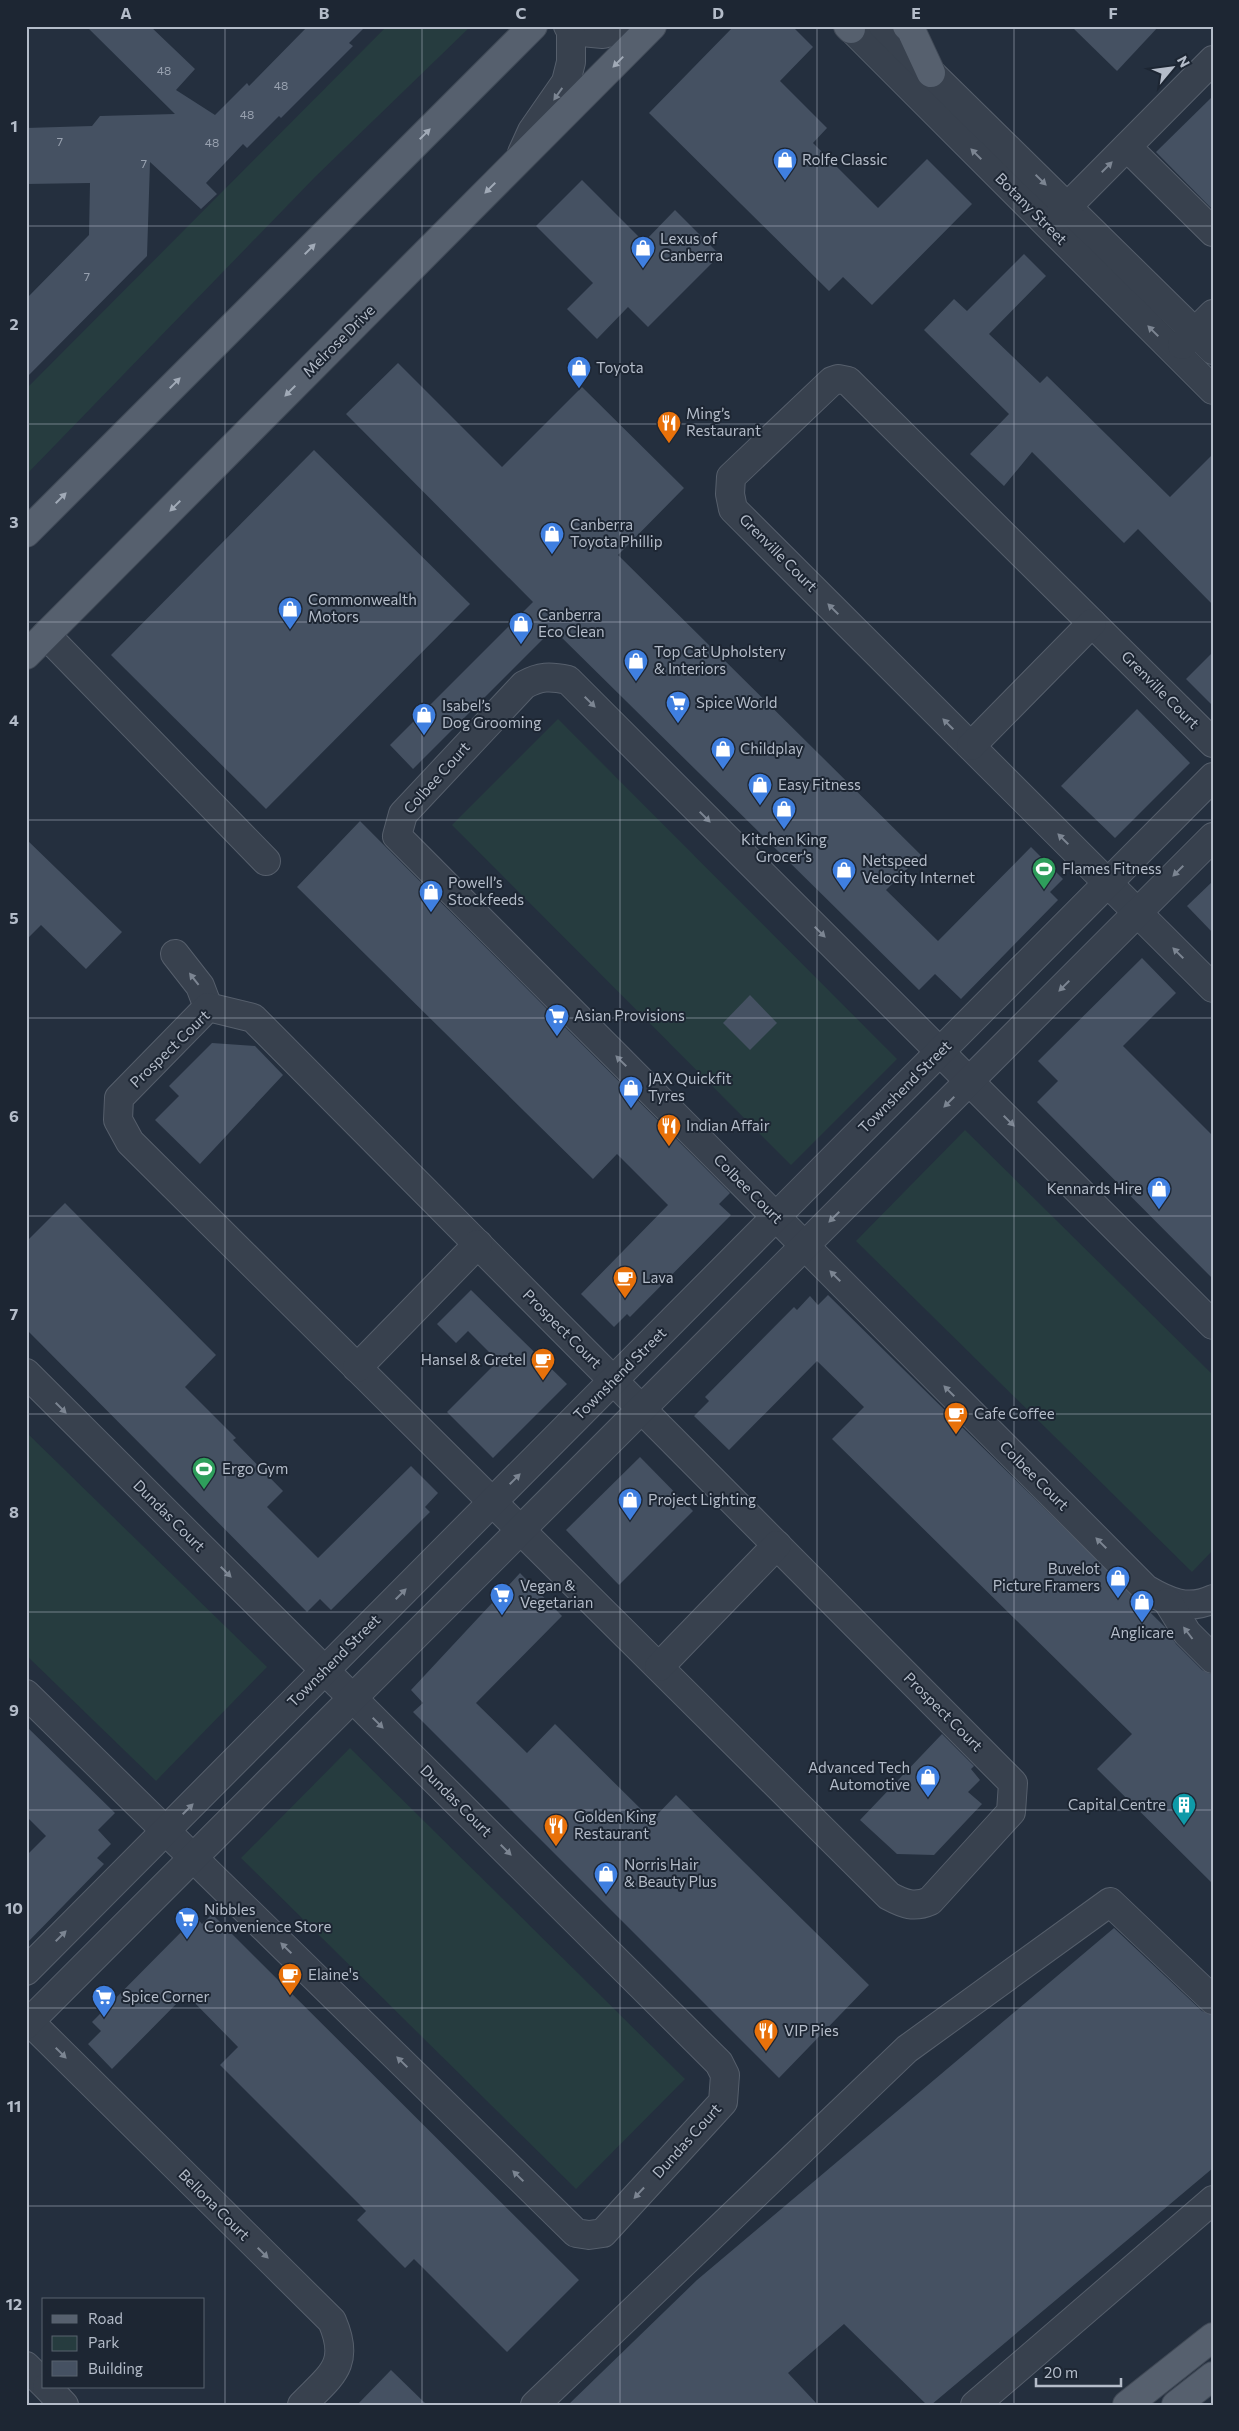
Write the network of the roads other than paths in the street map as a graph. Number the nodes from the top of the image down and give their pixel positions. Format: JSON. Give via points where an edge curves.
{"nodes":[{"id":1,"x":533,"y":26,"type":"edge"},
{"id":2,"x":635,"y":26,"type":"edge"},
{"id":3,"x":652,"y":26,"type":"edge"},
{"id":4,"x":883,"y":26,"type":"edge"},
{"id":5,"x":850,"y":27,"type":"edge"},
{"id":6,"x":911,"y":28,"type":"edge"},
{"id":7,"x":569,"y":29,"type":"edge"},
{"id":8,"x":1213,"y":60,"type":"edge"},
{"id":9,"x":931,"y":73,"type":"junction"},
{"id":10,"x":1126,"y":147,"type":"junction"},
{"id":11,"x":519,"y":159,"type":"junction"},
{"id":12,"x":1068,"y":206,"type":"junction"},
{"id":13,"x":1048,"y":226,"type":"junction"},
{"id":14,"x":1213,"y":232,"type":"edge"},
{"id":15,"x":1207,"y":332,"type":"edge"},
{"id":16,"x":1175,"y":352,"type":"junction"},
{"id":17,"x":1213,"y":390,"type":"edge"},
{"id":18,"x":26,"y":533,"type":"edge"},
{"id":19,"x":1092,"y":624,"type":"junction"},
{"id":20,"x":46,"y":635,"type":"junction"},
{"id":21,"x":26,"y":655,"type":"edge"},
{"id":22,"x":1213,"y":743,"type":"edge"},
{"id":23,"x":971,"y":746,"type":"junction"},
{"id":24,"x":1213,"y":777,"type":"edge"},
{"id":25,"x":1213,"y":837,"type":"edge"},
{"id":26,"x":266,"y":861,"type":"dead end"},
{"id":27,"x":1108,"y":883,"type":"junction"},
{"id":28,"x":1137,"y":912,"type":"junction"},
{"id":29,"x":175,"y":954,"type":"dead end"},
{"id":30,"x":1213,"y":988,"type":"edge"},
{"id":31,"x":208,"y":1007,"type":"junction"},
{"id":32,"x":939,"y":1052,"type":"junction"},
{"id":33,"x":969,"y":1082,"type":"junction"},
{"id":34,"x":776,"y":1217,"type":"junction"},
{"id":35,"x":478,"y":1244,"type":"junction"},
{"id":36,"x":805,"y":1246,"type":"junction"},
{"id":37,"x":1213,"y":1325,"type":"edge"},
{"id":38,"x":357,"y":1368,"type":"junction"},
{"id":39,"x":26,"y":1373,"type":"edge"},
{"id":40,"x":613,"y":1380,"type":"junction"},
{"id":41,"x":642,"y":1409,"type":"junction"},
{"id":42,"x":492,"y":1502,"type":"junction"},
{"id":43,"x":521,"y":1530,"type":"junction"},
{"id":44,"x":777,"y":1545,"type":"junction"},
{"id":45,"x":1213,"y":1599,"type":"edge"},
{"id":46,"x":1168,"y":1602,"type":"junction"},
{"id":47,"x":1213,"y":1659,"type":"edge"},
{"id":48,"x":659,"y":1667,"type":"junction"},
{"id":49,"x":325,"y":1670,"type":"junction"},
{"id":50,"x":26,"y":1694,"type":"edge"},
{"id":51,"x":354,"y":1699,"type":"junction"},
{"id":52,"x":166,"y":1831,"type":"junction"},
{"id":53,"x":194,"y":1859,"type":"junction"},
{"id":54,"x":26,"y":1971,"type":"edge"},
{"id":55,"x":1213,"y":2000,"type":"edge"},
{"id":56,"x":27,"y":2022,"type":"edge"},
{"id":57,"x":1213,"y":2200,"type":"edge"},
{"id":58,"x":1213,"y":2337,"type":"edge"},
{"id":59,"x":26,"y":2366,"type":"edge"},
{"id":60,"x":1213,"y":2376,"type":"edge"},
{"id":61,"x":42,"y":2382,"type":"edge"},
{"id":62,"x":48,"y":2388,"type":"edge"},
{"id":63,"x":64,"y":2405,"type":"edge"},
{"id":64,"x":302,"y":2405,"type":"edge"},
{"id":65,"x":535,"y":2405,"type":"edge"},
{"id":66,"x":975,"y":2405,"type":"edge"},
{"id":67,"x":1127,"y":2405,"type":"edge"},
{"id":68,"x":1176,"y":2405,"type":"edge"}],
"edges":[{"from":18,"to":1,"type":"main road","one_way":true},
{"from":2,"to":7,"type":"street","via":[[603,34]]},
{"from":3,"to":11,"type":"main road","name":"Melrose Drive","one_way":true},
{"from":4,"to":9,"type":"street","name":"Botany Street"},
{"from":13,"to":5,"type":"street","name":"Botany Street","one_way":true},
{"from":6,"to":9,"type":"main road"},
{"from":7,"to":11,"type":"street","one_way":true,"via":[[571,62],[566,82],[532,131]]},
{"from":8,"to":10,"type":"street"},
{"from":9,"to":12,"type":"street","name":"Botany Street","one_way":true},
{"from":12,"to":10,"type":"street","one_way":true},
{"from":10,"to":14,"type":"street"},
{"from":11,"to":20,"type":"main road","name":"Melrose Drive","one_way":true},
{"from":12,"to":13,"type":"street"},
{"from":12,"to":15,"type":"street","name":"Botany Street"},
{"from":16,"to":13,"type":"street","name":"Botany Street","one_way":true},
{"from":15,"to":16,"type":"street"},
{"from":16,"to":17,"type":"street","name":"Botany Street"},
{"from":19,"to":22,"type":"street","name":"Grenville Court"},
{"from":19,"to":23,"type":"street"},
{"from":23,"to":19,"type":"street","name":"Grenville Court","one_way":true,"via":[[733,509],[731,477],[832,381],[848,381]]},
{"from":20,"to":21,"type":"main road","name":"Melrose Drive"},
{"from":20,"to":26,"type":"street"},
{"from":27,"to":23,"type":"street","name":"Grenville Court","one_way":true},
{"from":24,"to":27,"type":"street","name":"Townshend Street"},
{"from":25,"to":28,"type":"street","one_way":true},
{"from":27,"to":28,"type":"street","name":"Grenville Court"},
{"from":27,"to":32,"type":"street","name":"Townshend Street"},
{"from":30,"to":28,"type":"street","name":"Grenville Court","one_way":true},
{"from":28,"to":33,"type":"street","one_way":true},
{"from":31,"to":29,"type":"street","one_way":true,"via":[[200,986]]},
{"from":31,"to":35,"type":"street","name":"Prospect Court","via":[[253,1018]]},
{"from":31,"to":38,"type":"street","name":"Prospect Court","via":[[119,1098],[118,1120],[130,1142]]},
{"from":32,"to":33,"type":"street","name":"Colbee Court"},
{"from":32,"to":34,"type":"street","name":"Townshend Street"},
{"from":34,"to":32,"type":"street","name":"Colbee Court","one_way":true,"via":[[397,836],[403,814],[524,685],[538,677],[568,680]]},
{"from":33,"to":36,"type":"street","one_way":true},
{"from":33,"to":37,"type":"street","name":"Colbee Court","one_way":true},
{"from":34,"to":36,"type":"street","name":"Colbee Court"},
{"from":34,"to":40,"type":"street","name":"Townshend Street"},
{"from":35,"to":38,"type":"street"},
{"from":35,"to":40,"type":"street","name":"Prospect Court"},
{"from":36,"to":41,"type":"street"},
{"from":46,"to":36,"type":"street","name":"Colbee Court","one_way":true,"via":[[1146,1589]]},
{"from":38,"to":42,"type":"street","name":"Prospect Court"},
{"from":39,"to":49,"type":"street","name":"Dundas Court","one_way":true},
{"from":40,"to":41,"type":"street","name":"Prospect Court"},
{"from":42,"to":40,"type":"street","name":"Townshend Street","one_way":true},
{"from":41,"to":43,"type":"street"},
{"from":41,"to":44,"type":"street","name":"Prospect Court"},
{"from":42,"to":43,"type":"street","name":"Prospect Court"},
{"from":49,"to":42,"type":"street","name":"Townshend Street","one_way":true},
{"from":43,"to":48,"type":"street","name":"Prospect Court"},
{"from":43,"to":51,"type":"street"},
{"from":44,"to":48,"type":"street"},
{"from":44,"to":48,"type":"street","name":"Prospect Court","via":[[1013,1783],[1011,1812],[930,1901],[918,1906],[904,1904],[889,1896]]},
{"from":45,"to":46,"type":"street","name":"Colbee Court","via":[[1188,1606]]},
{"from":47,"to":46,"type":"street","one_way":true,"via":[[1187,1633]]},
{"from":49,"to":51,"type":"street","name":"Dundas Court"},
{"from":52,"to":49,"type":"street","name":"Townshend Street","one_way":true},
{"from":50,"to":52,"type":"street","name":"Dundas Court"},
{"from":51,"to":53,"type":"street"},
{"from":51,"to":53,"type":"street","name":"Dundas Court","one_way":true,"via":[[719,2063],[725,2075],[724,2102],[603,2233],[576,2233]]},
{"from":52,"to":53,"type":"street","name":"Dundas Court"},
{"from":54,"to":52,"type":"street","name":"Townshend Street","one_way":true},
{"from":53,"to":56,"type":"street"},
{"from":55,"to":65,"type":"street","via":[[1110,1902],[907,2049]]},
{"from":56,"to":64,"type":"street","name":"Bellona Court","one_way":true,"via":[[332,2321],[340,2339],[338,2364]]},
{"from":57,"to":66,"type":"street"},
{"from":58,"to":67,"type":"main road"},
{"from":59,"to":61,"type":"street"},
{"from":60,"to":68,"type":"main road"},
{"from":62,"to":63,"type":"street"}]}
